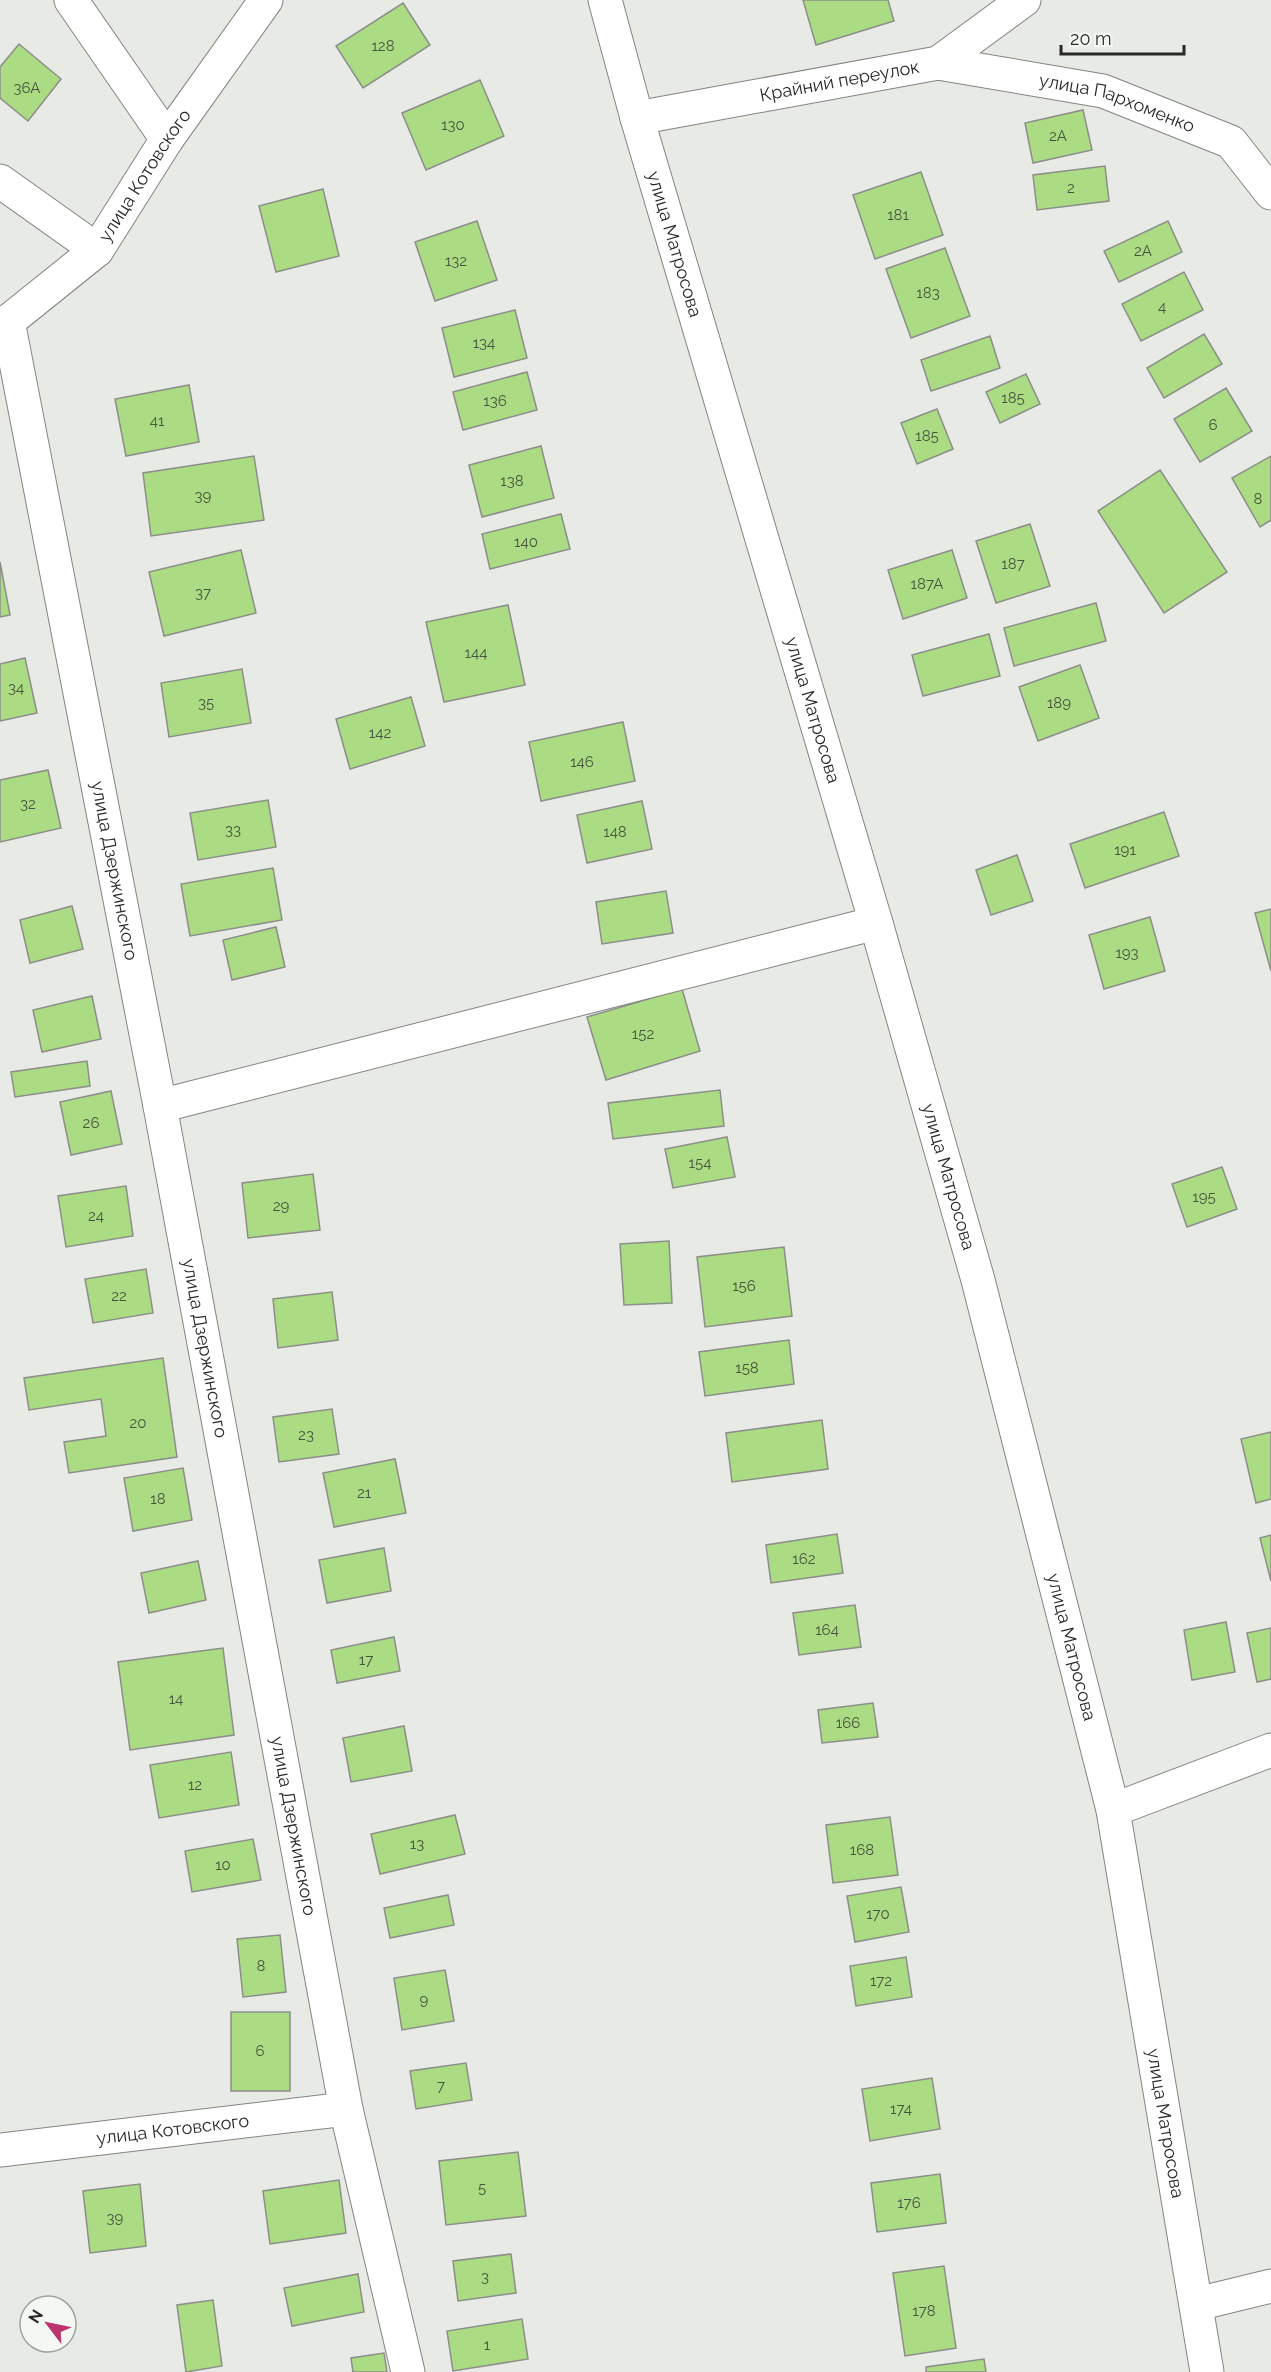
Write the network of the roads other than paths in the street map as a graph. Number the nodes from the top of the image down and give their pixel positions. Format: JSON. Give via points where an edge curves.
{"nodes":[{"id":1,"x":71,"y":0,"type":"edge"},
{"id":2,"x":266,"y":0,"type":"edge"},
{"id":3,"x":605,"y":0,"type":"edge"},
{"id":4,"x":1024,"y":0,"type":"edge"},
{"id":5,"x":938,"y":63,"type":"junction"},
{"id":6,"x":636,"y":118,"type":"junction"},
{"id":7,"x":167,"y":139,"type":"junction"},
{"id":8,"x":0,"y":181,"type":"edge"},
{"id":9,"x":1271,"y":193,"type":"edge"},
{"id":10,"x":97,"y":250,"type":"junction"},
{"id":11,"x":4,"y":324,"type":"edge"},
{"id":12,"x":876,"y":922,"type":"junction"},
{"id":13,"x":160,"y":1106,"type":"junction"},
{"id":14,"x":1271,"y":1750,"type":"edge"},
{"id":15,"x":1113,"y":1810,"type":"junction"},
{"id":16,"x":346,"y":2109,"type":"junction"},
{"id":17,"x":0,"y":2150,"type":"edge"},
{"id":18,"x":1271,"y":2286,"type":"edge"},
{"id":19,"x":1197,"y":2304,"type":"junction"},
{"id":20,"x":408,"y":2372,"type":"edge"},
{"id":21,"x":1207,"y":2372,"type":"edge"}],
"edges":[{"from":1,"to":7,"type":"street"},
{"from":2,"to":7,"type":"street","name":"улица Котовского"},
{"from":3,"to":6,"type":"street","name":"улица Матросова"},
{"from":4,"to":5,"type":"street","name":"Крайний переулок"},
{"from":5,"to":6,"type":"street","name":"Крайний переулок"},
{"from":5,"to":9,"type":"street","name":"улица Пархоменко","via":[[1103,92],[1231,142]]},
{"from":6,"to":12,"type":"street","name":"улица Матросова"},
{"from":7,"to":10,"type":"street","name":"улица Котовского"},
{"from":8,"to":10,"type":"street"},
{"from":10,"to":11,"type":"street","name":"улица Котовского"},
{"from":11,"to":13,"type":"street","name":"улица Дзержинского"},
{"from":12,"to":13,"type":"street"},
{"from":12,"to":15,"type":"street","name":"улица Матросова","via":[[978,1280]]},
{"from":13,"to":16,"type":"street","name":"улица Дзержинского"},
{"from":14,"to":15,"type":"street"},
{"from":15,"to":19,"type":"street","name":"улица Матросова"},
{"from":16,"to":17,"type":"street","name":"улица Котовского"},
{"from":16,"to":20,"type":"street","name":"улица Дзержинского"},
{"from":18,"to":19,"type":"street"},
{"from":19,"to":21,"type":"street","name":"улица Матросова"}]}
